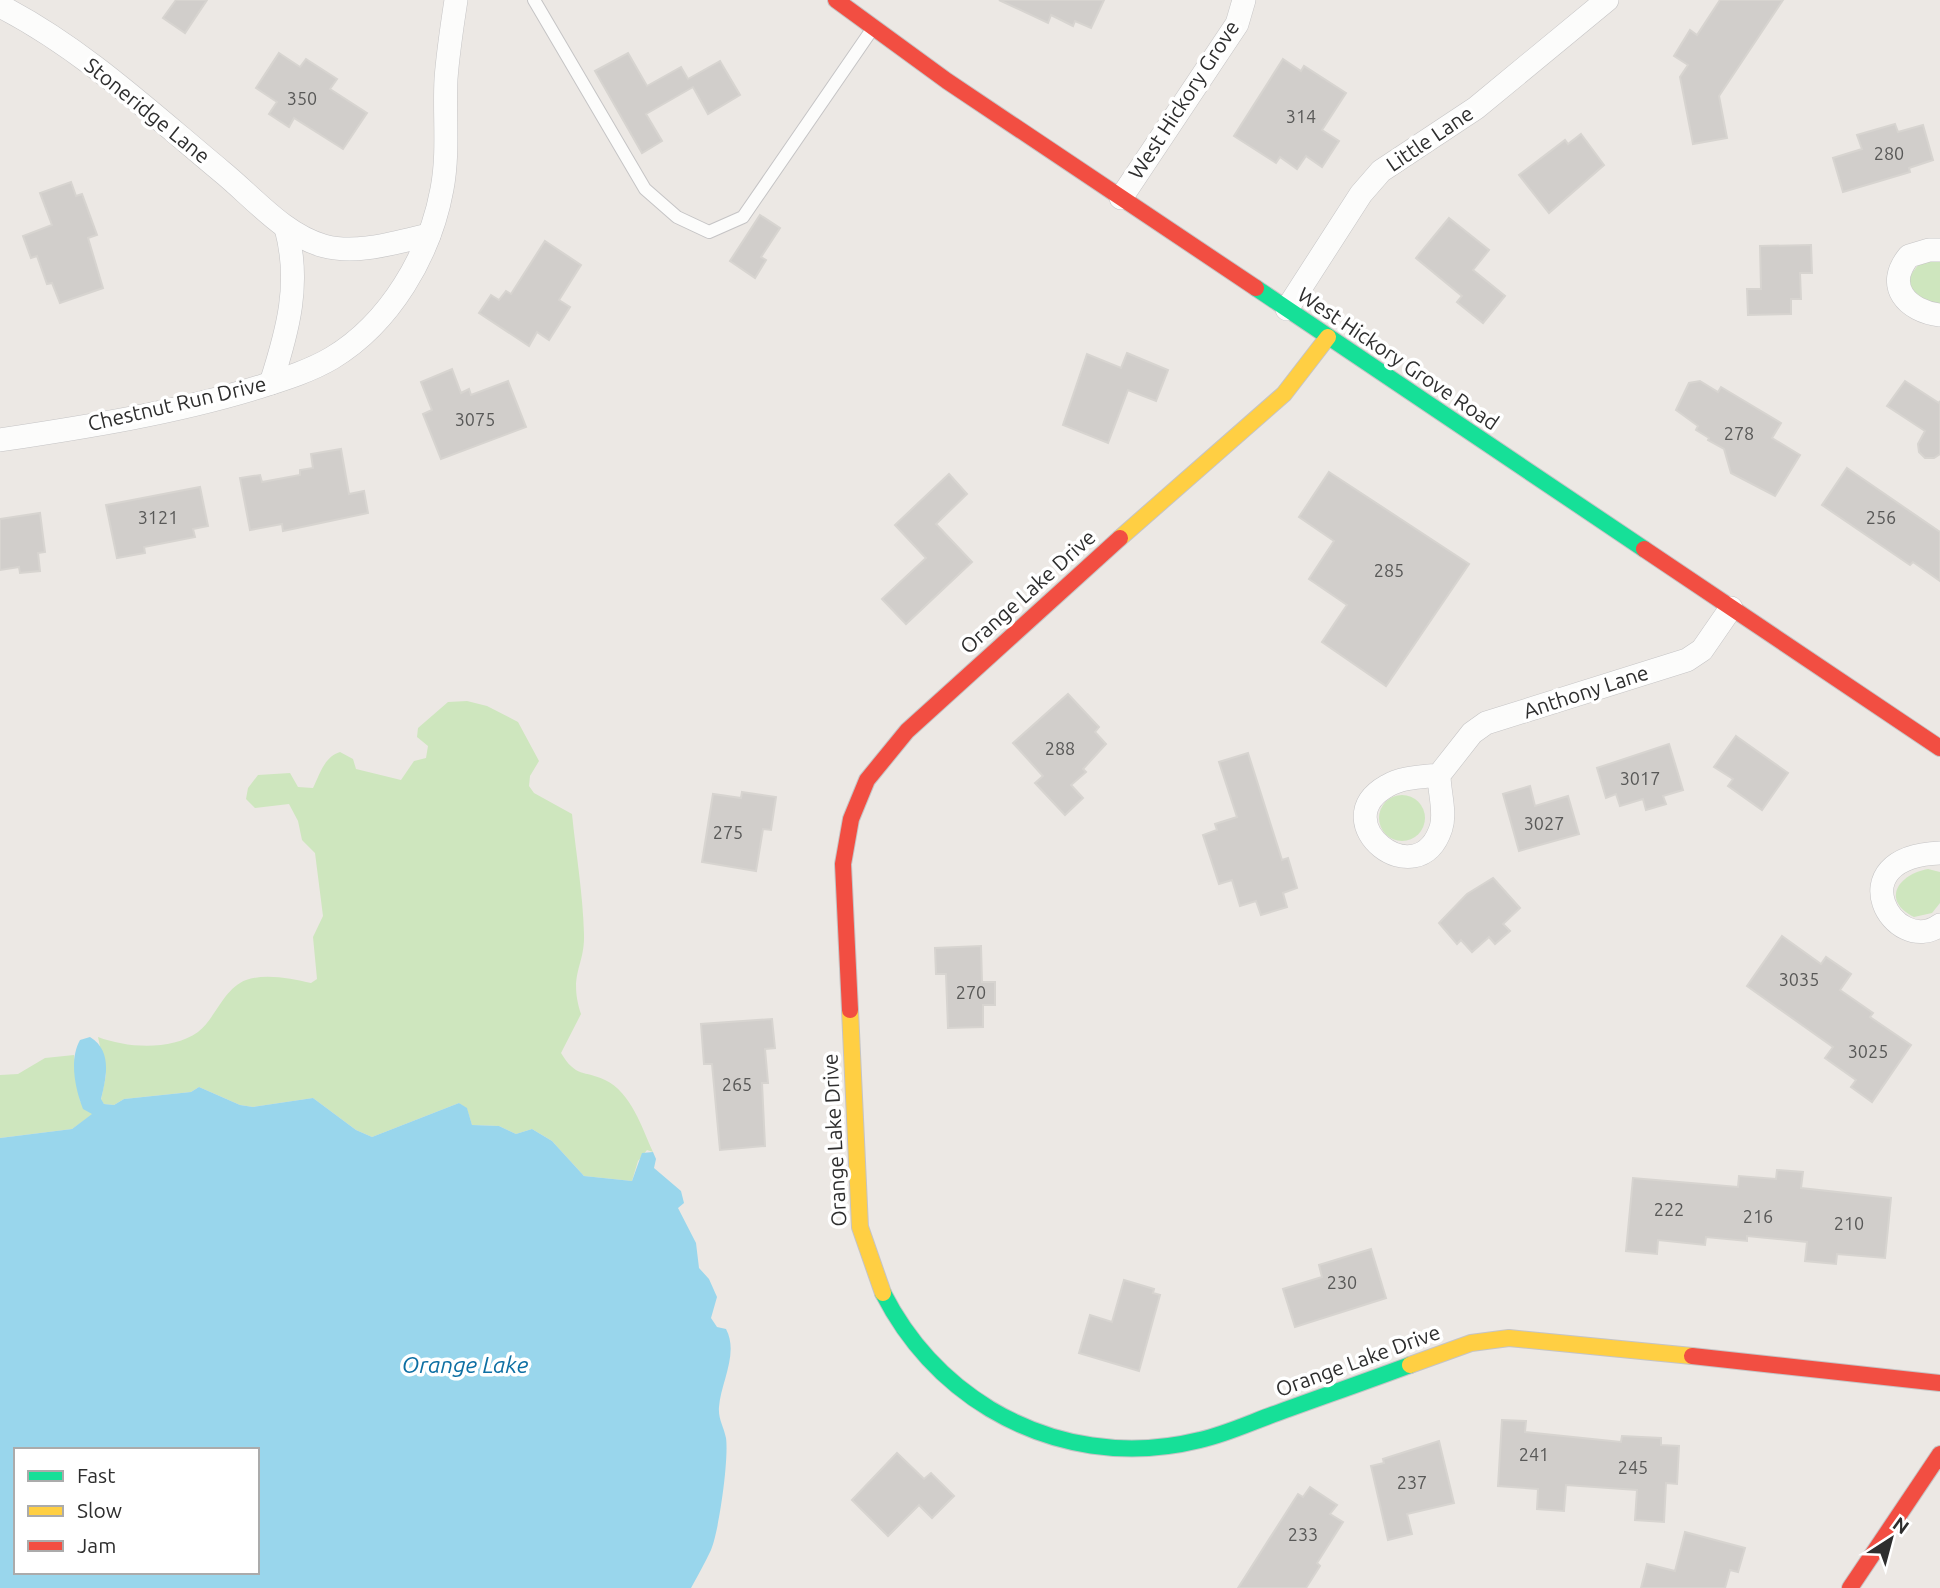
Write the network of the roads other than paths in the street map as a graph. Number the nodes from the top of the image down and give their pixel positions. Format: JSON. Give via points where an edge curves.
{"nodes":[{"id":1,"x":456,"y":0,"type":"edge"},
{"id":2,"x":534,"y":0,"type":"edge"},
{"id":3,"x":836,"y":0,"type":"edge"},
{"id":4,"x":1244,"y":0,"type":"edge"},
{"id":5,"x":1607,"y":0,"type":"edge"},
{"id":6,"x":0,"y":6,"type":"edge"},
{"id":7,"x":873,"y":28,"type":"junction"},
{"id":8,"x":1121,"y":198,"type":"junction"},
{"id":9,"x":286,"y":228,"type":"junction"},
{"id":10,"x":429,"y":235,"type":"junction"},
{"id":11,"x":1940,"y":250,"type":"edge"},
{"id":12,"x":1287,"y":309,"type":"junction"},
{"id":13,"x":1940,"y":315,"type":"edge"},
{"id":14,"x":1328,"y":337,"type":"junction"},
{"id":15,"x":271,"y":383,"type":"junction"},
{"id":16,"x":0,"y":440,"type":"edge"},
{"id":17,"x":1731,"y":608,"type":"junction"},
{"id":18,"x":1940,"y":748,"type":"edge"},
{"id":19,"x":1439,"y":775,"type":"dead end"},
{"id":20,"x":1940,"y":853,"type":"edge"},
{"id":21,"x":1940,"y":925,"type":"edge"},
{"id":22,"x":1940,"y":1383,"type":"edge"},
{"id":23,"x":1940,"y":1454,"type":"edge"},
{"id":24,"x":1850,"y":1588,"type":"edge"}],
"edges":[{"from":1,"to":10,"type":"street","name":"Chestnut Run Drive","via":[[446,78],[447,155]]},
{"from":2,"to":7,"type":"lane","via":[[645,189],[677,217],[709,232],[743,217]]},
{"from":3,"to":7,"type":"street","name":"West Hickory Grove Road"},
{"from":4,"to":8,"type":"street","name":"West Hickory Grove","via":[[1237,24]]},
{"from":5,"to":12,"type":"street","name":"Little Lane","via":[[1476,108],[1381,172],[1361,194]]},
{"from":6,"to":9,"type":"street","name":"Stoneridge Lane","via":[[56,39],[114,83]]},
{"from":7,"to":8,"type":"street","name":"West Hickory Grove Road"},
{"from":8,"to":12,"type":"street","name":"West Hickory Grove Road"},
{"from":9,"to":10,"type":"street","name":"Stoneridge Lane","via":[[324,246],[362,249]]},
{"from":9,"to":15,"type":"street","via":[[294,272],[293,305]]},
{"from":10,"to":15,"type":"street","name":"Chestnut Run Drive","via":[[404,288],[353,342],[313,368]]},
{"from":11,"to":13,"type":"street","via":[[1909,256],[1898,276],[1898,288],[1909,305]]},
{"from":12,"to":14,"type":"street","name":"West Hickory Grove Road"},
{"from":14,"to":17,"type":"street","name":"West Hickory Grove Road"},
{"from":14,"to":22,"type":"street","name":"Orange Lake Drive","via":[[1284,394],[936,703],[888,752],[862,789],[846,838],[844,864],[855,1172],[860,1227],[884,1295],[911,1340],[959,1390],[1012,1422],[1091,1448],[1122,1450],[1202,1440],[1471,1343],[1509,1338]]},
{"from":15,"to":16,"type":"street","name":"Chestnut Run Drive","via":[[141,416]]},
{"from":17,"to":18,"type":"street","name":"West Hickory Grove Road"},
{"from":17,"to":19,"type":"street","name":"Anthony Lane","via":[[1702,650],[1687,660],[1486,723],[1472,733]]},
{"from":20,"to":21,"type":"street","via":[[1908,857],[1895,865],[1881,890],[1883,906],[1901,925],[1917,931]]},
{"from":23,"to":24,"type":"street"}]}
